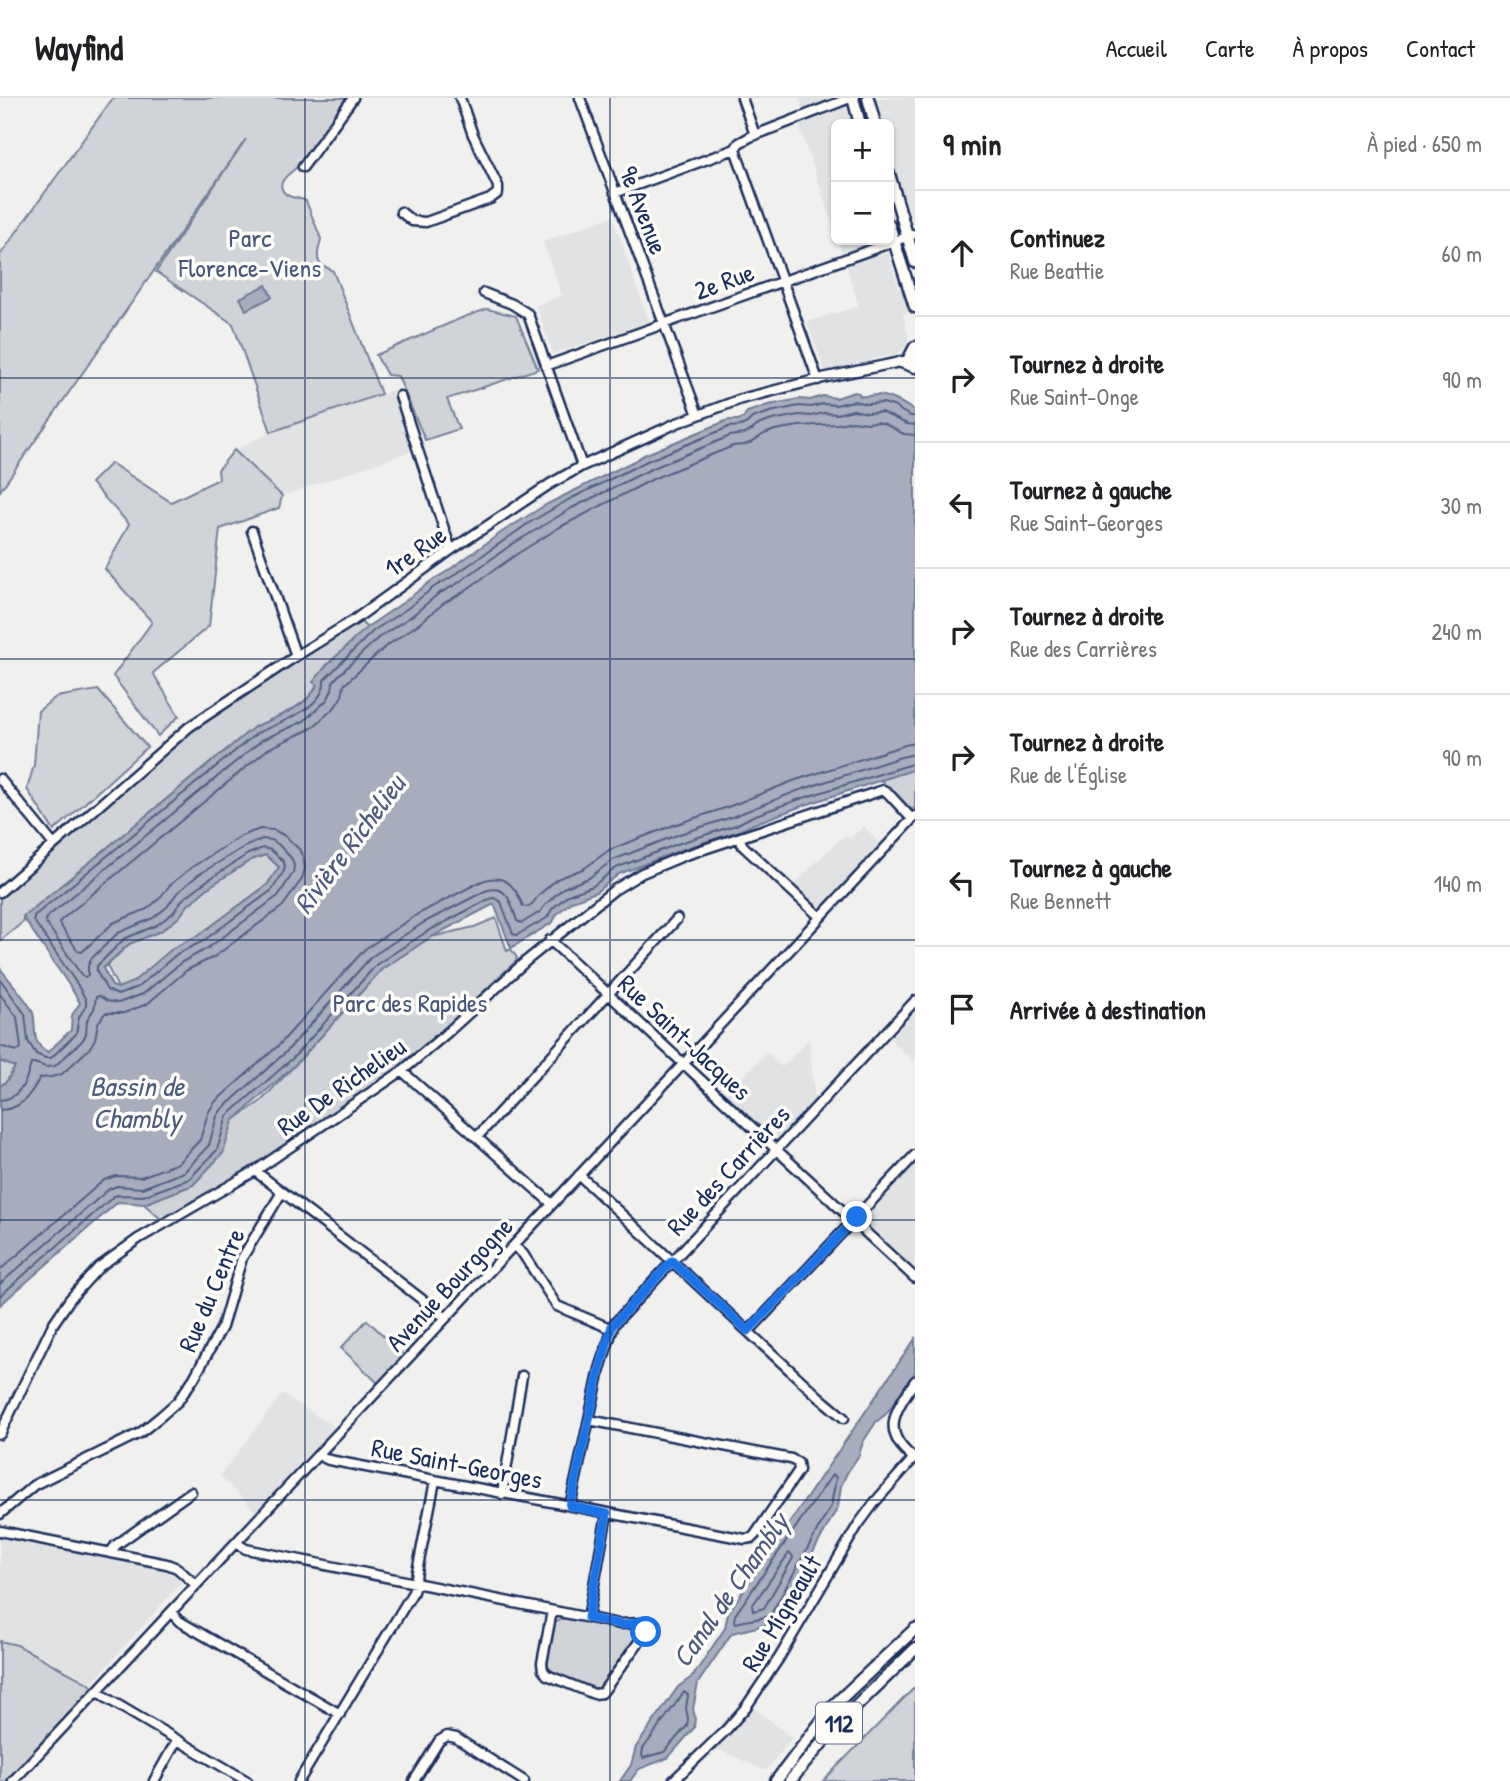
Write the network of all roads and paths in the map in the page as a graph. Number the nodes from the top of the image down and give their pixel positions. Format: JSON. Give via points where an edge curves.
{"nodes":[{"id":1,"x":353,"y":98,"type":"edge"},
{"id":2,"x":460,"y":98,"type":"edge"},
{"id":3,"x":580,"y":98,"type":"edge"},
{"id":4,"x":742,"y":98,"type":"edge"},
{"id":5,"x":851,"y":98,"type":"edge"},
{"id":6,"x":868,"y":98,"type":"edge"},
{"id":7,"x":858,"y":119,"type":"edge"},
{"id":8,"x":874,"y":119,"type":"edge"},
{"id":9,"x":755,"y":135,"type":"junction"},
{"id":10,"x":735,"y":149,"type":"junction"},
{"id":11,"x":303,"y":167,"type":"dead end"},
{"id":12,"x":892,"y":182,"type":"edge"},
{"id":13,"x":615,"y":193,"type":"junction"},
{"id":14,"x":401,"y":212,"type":"dead end"},
{"id":15,"x":911,"y":235,"type":"edge"},
{"id":16,"x":894,"y":242,"type":"joint"},
{"id":17,"x":886,"y":245,"type":"edge"},
{"id":18,"x":915,"y":262,"type":"edge"},
{"id":19,"x":784,"y":281,"type":"junction"},
{"id":20,"x":484,"y":293,"type":"dead end"},
{"id":21,"x":915,"y":307,"type":"edge"},
{"id":22,"x":664,"y":324,"type":"junction"},
{"id":23,"x":915,"y":347,"type":"edge"},
{"id":24,"x":910,"y":362,"type":"edge"},
{"id":25,"x":546,"y":366,"type":"junction"},
{"id":26,"x":818,"y":380,"type":"junction"},
{"id":27,"x":400,"y":396,"type":"dead end"},
{"id":28,"x":698,"y":415,"type":"junction"},
{"id":29,"x":582,"y":466,"type":"junction"},
{"id":30,"x":253,"y":531,"type":"dead end"},
{"id":31,"x":451,"y":550,"type":"junction"},
{"id":32,"x":296,"y":656,"type":"junction"},
{"id":33,"x":0,"y":779,"type":"edge"},
{"id":34,"x":914,"y":817,"type":"edge"},
{"id":35,"x":739,"y":838,"type":"junction"},
{"id":36,"x":54,"y":845,"type":"junction"},
{"id":37,"x":0,"y":892,"type":"edge"},
{"id":38,"x":820,"y":917,"type":"junction"},
{"id":39,"x":677,"y":919,"type":"dead end"},
{"id":40,"x":550,"y":940,"type":"junction"},
{"id":41,"x":609,"y":995,"type":"junction"},
{"id":42,"x":915,"y":1001,"type":"edge"},
{"id":43,"x":684,"y":1064,"type":"junction"},
{"id":44,"x":402,"y":1071,"type":"junction"},
{"id":45,"x":477,"y":1137,"type":"junction"},
{"id":46,"x":776,"y":1150,"type":"junction"},
{"id":47,"x":915,"y":1155,"type":"edge"},
{"id":48,"x":255,"y":1171,"type":"junction"},
{"id":49,"x":579,"y":1175,"type":"junction"},
{"id":50,"x":282,"y":1192,"type":"junction"},
{"id":51,"x":552,"y":1204,"type":"junction"},
{"id":52,"x":853,"y":1221,"type":"junction"},
{"id":53,"x":514,"y":1246,"type":"junction"},
{"id":54,"x":672,"y":1261,"type":"junction"},
{"id":55,"x":915,"y":1278,"type":"edge"},
{"id":56,"x":446,"y":1318,"type":"junction"},
{"id":57,"x":612,"y":1329,"type":"junction"},
{"id":58,"x":748,"y":1331,"type":"junction"},
{"id":59,"x":522,"y":1376,"type":"dead end"},
{"id":60,"x":915,"y":1381,"type":"edge"},
{"id":61,"x":844,"y":1418,"type":"dead end"},
{"id":62,"x":589,"y":1420,"type":"junction"},
{"id":63,"x":0,"y":1434,"type":"edge"},
{"id":64,"x":318,"y":1455,"type":"junction"},
{"id":65,"x":915,"y":1458,"type":"edge"},
{"id":66,"x":435,"y":1481,"type":"junction"},
{"id":67,"x":191,"y":1492,"type":"dead end"},
{"id":68,"x":502,"y":1494,"type":"junction"},
{"id":69,"x":570,"y":1506,"type":"junction"},
{"id":70,"x":0,"y":1514,"type":"edge"},
{"id":71,"x":607,"y":1514,"type":"junction"},
{"id":72,"x":0,"y":1531,"type":"edge"},
{"id":73,"x":236,"y":1543,"type":"junction"},
{"id":74,"x":110,"y":1553,"type":"junction"},
{"id":75,"x":416,"y":1584,"type":"junction"},
{"id":76,"x":196,"y":1585,"type":"junction"},
{"id":77,"x":552,"y":1611,"type":"junction"},
{"id":78,"x":170,"y":1612,"type":"junction"},
{"id":79,"x":588,"y":1618,"type":"junction"},
{"id":80,"x":915,"y":1629,"type":"edge"},
{"id":81,"x":915,"y":1649,"type":"edge"},
{"id":82,"x":97,"y":1691,"type":"junction"},
{"id":83,"x":340,"y":1714,"type":"junction"},
{"id":84,"x":177,"y":1740,"type":"junction"},
{"id":85,"x":13,"y":1781,"type":"edge"},
{"id":86,"x":154,"y":1781,"type":"edge"},
{"id":87,"x":247,"y":1781,"type":"edge"},
{"id":88,"x":299,"y":1781,"type":"edge"},
{"id":89,"x":415,"y":1781,"type":"edge"},
{"id":90,"x":524,"y":1781,"type":"edge"},
{"id":91,"x":673,"y":1781,"type":"edge"},
{"id":92,"x":776,"y":1781,"type":"edge"},
{"id":93,"x":790,"y":1781,"type":"edge"}],
"edges":[{"from":1,"to":11,"type":"street"},
{"from":2,"to":14,"type":"street","via":[[498,193],[426,222],[412,221]]},
{"from":3,"to":13,"type":"street","name":"9e Avenue"},
{"from":4,"to":9,"type":"street"},
{"from":5,"to":7,"type":"main road"},
{"from":5,"to":9,"type":"street"},
{"from":6,"to":8,"type":"main road"},
{"from":9,"to":10,"type":"street"},
{"from":10,"to":13,"type":"street"},
{"from":10,"to":19,"type":"street"},
{"from":12,"to":15,"type":"main road"},
{"from":13,"to":22,"type":"street","name":"9e Avenue"},
{"from":15,"to":16,"type":"street","name":"2e Rue"},
{"from":15,"to":18,"type":"main road"},
{"from":16,"to":21,"type":"main road"},
{"from":17,"to":19,"type":"street","name":"2e Rue"},
{"from":19,"to":22,"type":"street","name":"2e Rue"},
{"from":19,"to":26,"type":"street"},
{"from":20,"to":25,"type":"street","via":[[528,314]]},
{"from":22,"to":25,"type":"street","name":"2e Rue"},
{"from":22,"to":28,"type":"street","name":"9e Avenue"},
{"from":23,"to":24,"type":"main road"},
{"from":24,"to":26,"type":"street","name":"1re Rue"},
{"from":25,"to":29,"type":"street"},
{"from":26,"to":28,"type":"street","name":"1re Rue"},
{"from":27,"to":31,"type":"street"},
{"from":28,"to":29,"type":"street","name":"1re Rue"},
{"from":29,"to":31,"type":"street","name":"1re Rue"},
{"from":30,"to":32,"type":"street"},
{"from":31,"to":32,"type":"street","name":"1re Rue"},
{"from":32,"to":36,"type":"street","name":"1re Rue","via":[[189,727]]},
{"from":33,"to":36,"type":"street"},
{"from":34,"to":35,"type":"street","name":"Rue De Richelieu","via":[[883,790]]},
{"from":34,"to":38,"type":"street","name":"Avenue Bourgogne"},
{"from":35,"to":38,"type":"street"},
{"from":35,"to":40,"type":"street","name":"Rue De Richelieu","via":[[681,856],[634,878]]},
{"from":36,"to":37,"type":"street","name":"1re Rue"},
{"from":38,"to":43,"type":"street","name":"Avenue Bourgogne"},
{"from":39,"to":41,"type":"street"},
{"from":40,"to":41,"type":"street","name":"Rue Saint-Jacques"},
{"from":40,"to":44,"type":"street","name":"Rue De Richelieu"},
{"from":41,"to":43,"type":"street","name":"Rue Saint-Jacques"},
{"from":41,"to":45,"type":"street"},
{"from":42,"to":46,"type":"street","name":"Rue des Carrières"},
{"from":43,"to":46,"type":"street","name":"Rue Saint-Jacques"},
{"from":43,"to":49,"type":"street","name":"Avenue Bourgogne"},
{"from":44,"to":45,"type":"street"},
{"from":44,"to":48,"type":"street","name":"Rue De Richelieu"},
{"from":45,"to":51,"type":"street"},
{"from":46,"to":52,"type":"street","name":"Rue Saint-Jacques"},
{"from":46,"to":54,"type":"street","name":"Rue des Carrières"},
{"from":47,"to":52,"type":"street"},
{"from":48,"to":50,"type":"street"},
{"from":48,"to":63,"type":"street","name":"Rue De Richelieu","via":[[123,1249],[93,1273],[53,1324]]},
{"from":49,"to":51,"type":"street","name":"Avenue Bourgogne"},
{"from":49,"to":54,"type":"street"},
{"from":50,"to":56,"type":"street"},
{"from":50,"to":70,"type":"street","name":"Rue du Centre","via":[[242,1258],[222,1327],[178,1401],[144,1430],[34,1485]]},
{"from":51,"to":53,"type":"street","name":"Avenue Bourgogne"},
{"from":52,"to":55,"type":"street","name":"Rue Saint-Jacques"},
{"from":52,"to":58,"type":"street"},
{"from":53,"to":56,"type":"street","name":"Avenue Bourgogne"},
{"from":53,"to":57,"type":"street","via":[[557,1306]]},
{"from":54,"to":57,"type":"street","name":"Rue des Carrières"},
{"from":54,"to":58,"type":"street"},
{"from":56,"to":64,"type":"street","name":"Avenue Bourgogne"},
{"from":57,"to":62,"type":"street","name":"Rue des Carrières"},
{"from":58,"to":61,"type":"street"},
{"from":59,"to":68,"type":"street"},
{"from":60,"to":65,"type":"street","via":[[892,1425],[900,1444]]},
{"from":62,"to":69,"type":"street","name":"Rue des Carrières"},
{"from":62,"to":71,"type":"street","name":"Rue Saint-Georges","via":[[789,1458],[799,1467],[753,1537],[742,1539]]},
{"from":64,"to":66,"type":"street","name":"Rue Saint-Georges"},
{"from":64,"to":73,"type":"street","name":"Avenue Bourgogne"},
{"from":65,"to":91,"type":"street","name":"Rue Migneault","via":[[851,1535],[746,1707]]},
{"from":66,"to":68,"type":"street","name":"Rue Saint-Georges"},
{"from":66,"to":75,"type":"street"},
{"from":67,"to":74,"type":"street"},
{"from":68,"to":69,"type":"street","name":"Rue Saint-Georges"},
{"from":69,"to":71,"type":"street","name":"Rue Saint-Georges"},
{"from":71,"to":79,"type":"street"},
{"from":72,"to":74,"type":"street"},
{"from":73,"to":75,"type":"street","via":[[246,1549]]},
{"from":73,"to":76,"type":"street","name":"Avenue Bourgogne"},
{"from":74,"to":76,"type":"street","via":[[172,1566]]},
{"from":75,"to":77,"type":"street"},
{"from":75,"to":83,"type":"street"},
{"from":76,"to":78,"type":"street","name":"Avenue Bourgogne"},
{"from":77,"to":79,"type":"street"},
{"from":77,"to":79,"type":"street","via":[[543,1670],[600,1695],[647,1627],[640,1622],[624,1625]]},
{"from":78,"to":82,"type":"street","name":"Avenue Bourgogne"},
{"from":78,"to":83,"type":"street"},
{"from":80,"to":92,"type":"main road","number":"112","via":[[833,1706]]},
{"from":81,"to":93,"type":"main road","number":"112","via":[[837,1725]]},
{"from":82,"to":84,"type":"street"},
{"from":82,"to":85,"type":"street","name":"Avenue Bourgogne"},
{"from":83,"to":88,"type":"street"},
{"from":84,"to":86,"type":"street"},
{"from":84,"to":87,"type":"street"},
{"from":89,"to":90,"type":"street","via":[[439,1741],[450,1736]]}]}
